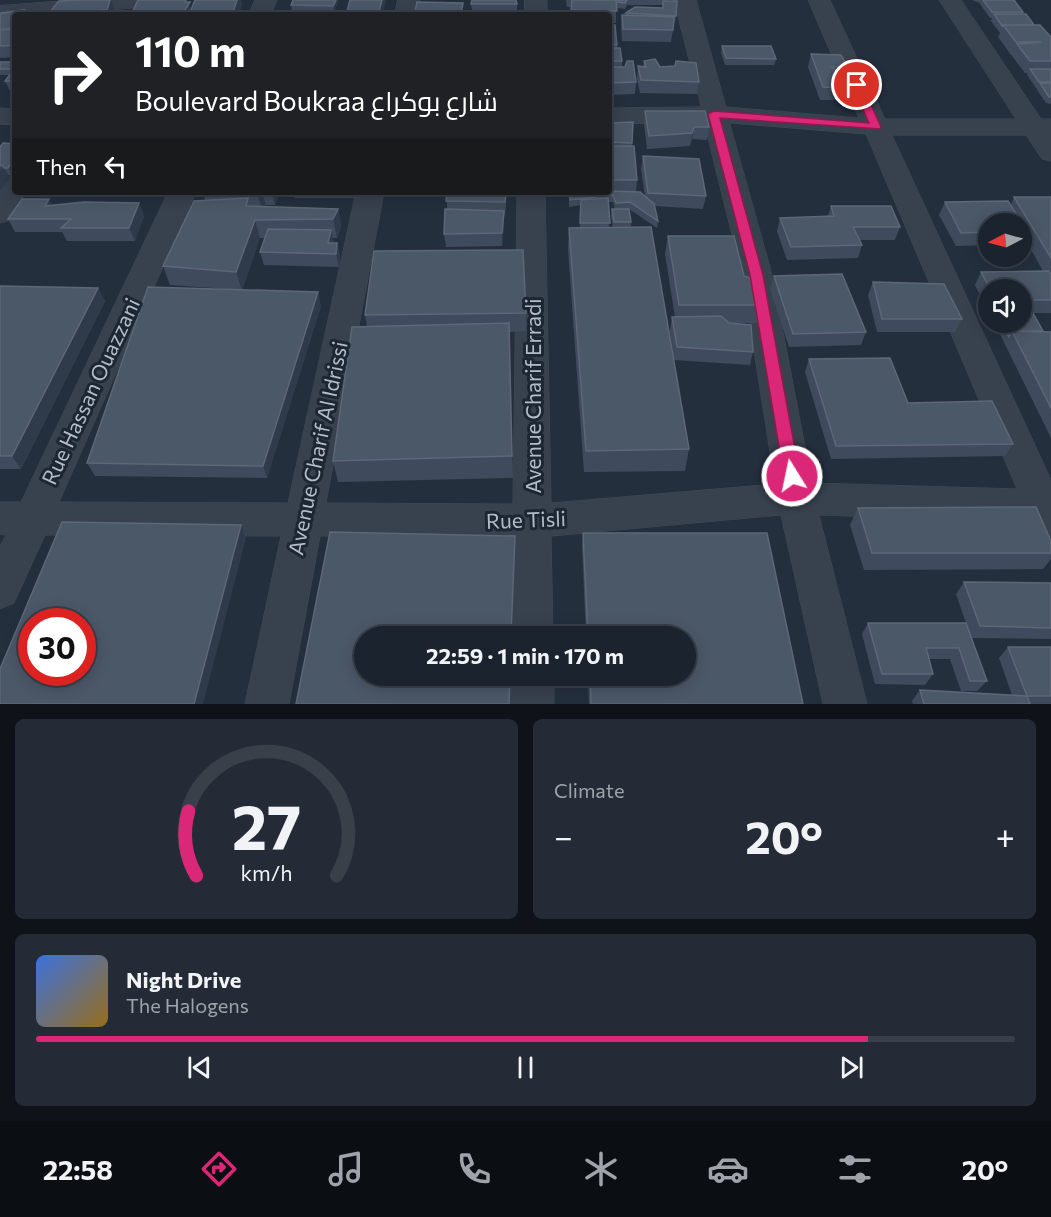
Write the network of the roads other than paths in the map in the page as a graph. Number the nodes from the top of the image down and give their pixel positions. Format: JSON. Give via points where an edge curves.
{"nodes":[{"id":1,"x":9,"y":0,"type":"edge"},
{"id":2,"x":159,"y":0,"type":"edge"},
{"id":3,"x":685,"y":0,"type":"edge"},
{"id":4,"x":819,"y":0,"type":"edge"},
{"id":5,"x":950,"y":0,"type":"edge"},
{"id":6,"x":129,"y":5,"type":"edge"},
{"id":7,"x":0,"y":12,"type":"edge"},
{"id":8,"x":714,"y":114,"type":"junction"},
{"id":9,"x":612,"y":116,"type":"edge"},
{"id":10,"x":876,"y":127,"type":"junction"},
{"id":11,"x":1042,"y":127,"type":"edge"},
{"id":12,"x":1051,"y":153,"type":"edge"},
{"id":13,"x":12,"y":192,"type":"edge"},
{"id":14,"x":180,"y":195,"type":"edge"},
{"id":15,"x":369,"y":195,"type":"edge"},
{"id":16,"x":531,"y":195,"type":"edge"},
{"id":17,"x":0,"y":214,"type":"edge"},
{"id":18,"x":796,"y":498,"type":"junction"},
{"id":19,"x":1049,"y":512,"type":"edge"},
{"id":20,"x":16,"y":518,"type":"edge"},
{"id":21,"x":303,"y":518,"type":"junction"},
{"id":22,"x":533,"y":521,"type":"junction"},
{"id":23,"x":0,"y":590,"type":"edge"},
{"id":24,"x":532,"y":626,"type":"edge"},
{"id":25,"x":532,"y":686,"type":"edge"},
{"id":26,"x":267,"y":704,"type":"edge"},
{"id":27,"x":532,"y":704,"type":"edge"},
{"id":28,"x":845,"y":704,"type":"edge"}],
"edges":[{"from":1,"to":7,"type":"street"},
{"from":2,"to":6,"type":"street"},
{"from":3,"to":8,"type":"street"},
{"from":4,"to":10,"type":"street"},
{"from":5,"to":11,"type":"street"},
{"from":6,"to":7,"type":"street"},
{"from":8,"to":9,"type":"street"},
{"from":8,"to":10,"type":"street"},
{"from":8,"to":18,"type":"street","via":[[757,275]]},
{"from":10,"to":11,"type":"street"},
{"from":10,"to":19,"type":"street"},
{"from":11,"to":12,"type":"street"},
{"from":13,"to":17,"type":"street"},
{"from":14,"to":20,"type":"street","name":"Rue Hassan Ouazzani"},
{"from":15,"to":21,"type":"street","name":"Avenue Charif Al Idrissi"},
{"from":16,"to":22,"type":"street","name":"Avenue Charif Erradi"},
{"from":18,"to":19,"type":"street","name":"Rue Tisli"},
{"from":18,"to":22,"type":"street","name":"Rue Tisli"},
{"from":18,"to":28,"type":"street"},
{"from":20,"to":21,"type":"street","name":"Rue Tisli"},
{"from":20,"to":23,"type":"street","name":"Rue Hassan Ouazzani"},
{"from":21,"to":22,"type":"street","name":"Rue Tisli"},
{"from":21,"to":26,"type":"street","name":"Avenue Charif Al Idrissi"},
{"from":22,"to":24,"type":"street","name":"Avenue Charif Erradi"},
{"from":25,"to":27,"type":"street"}]}
